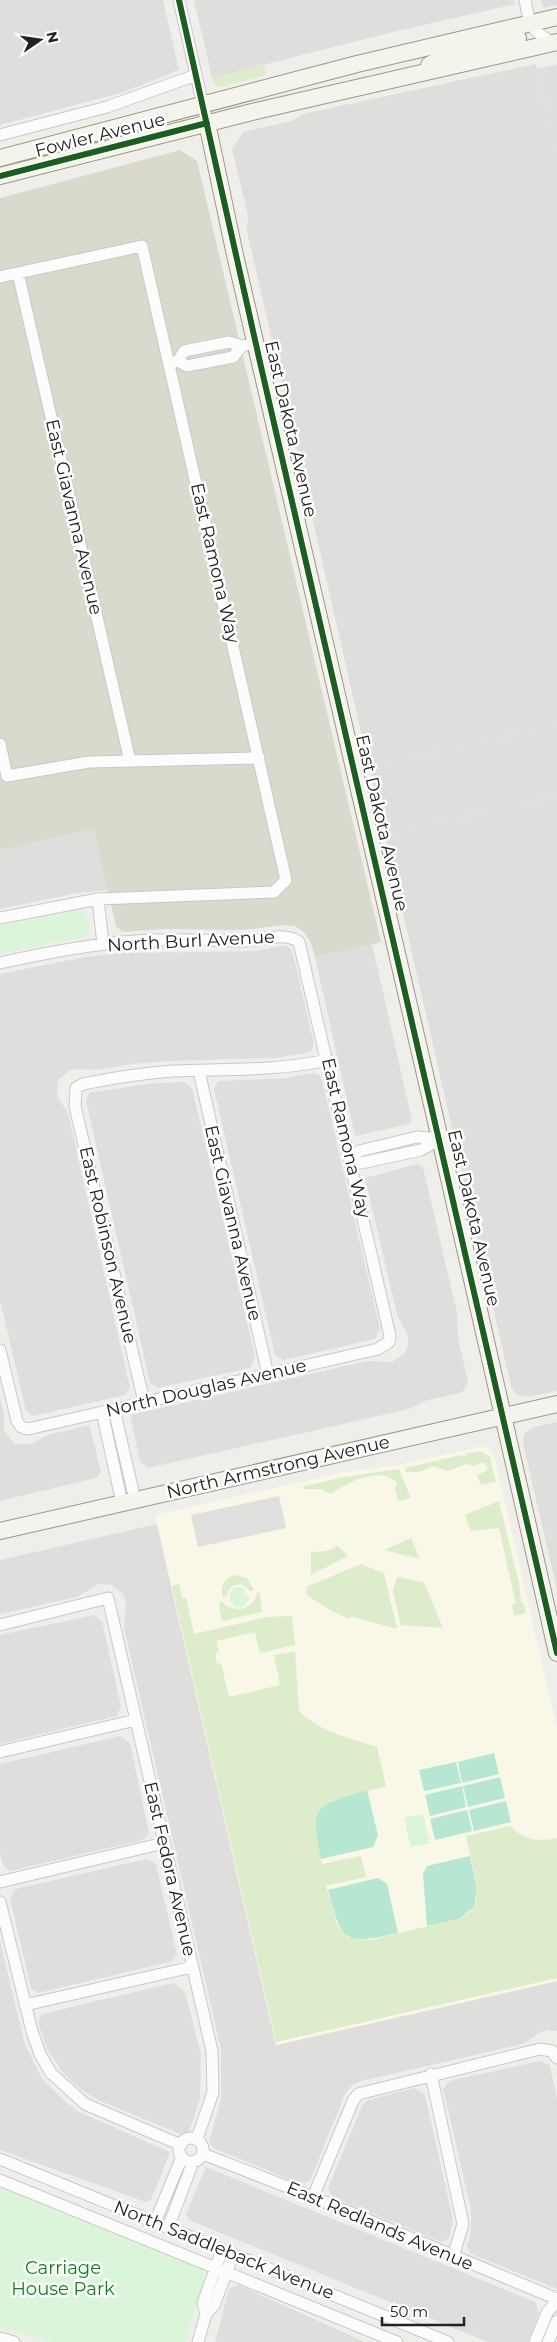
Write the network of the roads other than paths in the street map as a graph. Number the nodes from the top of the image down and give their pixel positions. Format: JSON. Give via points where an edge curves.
{"nodes":[{"id":1,"x":179,"y":0,"type":"edge"},
{"id":2,"x":525,"y":0,"type":"edge"},
{"id":3,"x":557,"y":17,"type":"edge"},
{"id":4,"x":530,"y":24,"type":"junction"},
{"id":5,"x":555,"y":42,"type":"edge"},
{"id":6,"x":415,"y":74,"type":"junction"},
{"id":7,"x":196,"y":75,"type":"junction"},
{"id":8,"x":203,"y":106,"type":"junction"},
{"id":9,"x":207,"y":123,"type":"junction"},
{"id":10,"x":0,"y":135,"type":"edge"},
{"id":11,"x":0,"y":158,"type":"edge"},
{"id":12,"x":0,"y":176,"type":"edge"},
{"id":13,"x":18,"y":273,"type":"junction"},
{"id":14,"x":0,"y":278,"type":"edge"},
{"id":15,"x":249,"y":344,"type":"junction"},
{"id":16,"x":174,"y":362,"type":"junction"},
{"id":17,"x":0,"y":744,"type":"edge"},
{"id":18,"x":259,"y":758,"type":"junction"},
{"id":19,"x":130,"y":761,"type":"junction"},
{"id":20,"x":98,"y":899,"type":"junction"},
{"id":21,"x":0,"y":918,"type":"edge"},
{"id":22,"x":294,"y":938,"type":"joint"},
{"id":23,"x":103,"y":944,"type":"junction"},
{"id":24,"x":0,"y":963,"type":"edge"},
{"id":25,"x":328,"y":1060,"type":"junction"},
{"id":26,"x":199,"y":1071,"type":"junction"},
{"id":27,"x":440,"y":1139,"type":"junction"},
{"id":28,"x":351,"y":1159,"type":"junction"},
{"id":29,"x":389,"y":1342,"type":"joint"},
{"id":30,"x":0,"y":1350,"type":"edge"},
{"id":31,"x":268,"y":1375,"type":"junction"},
{"id":32,"x":144,"y":1402,"type":"junction"},
{"id":33,"x":557,"y":1404,"type":"edge"},
{"id":34,"x":114,"y":1409,"type":"junction"},
{"id":35,"x":102,"y":1412,"type":"junction"},
{"id":36,"x":503,"y":1416,"type":"junction"},
{"id":37,"x":128,"y":1502,"type":"junction"},
{"id":38,"x":0,"y":1531,"type":"edge"},
{"id":39,"x":0,"y":1625,"type":"edge"},
{"id":40,"x":557,"y":1653,"type":"edge"},
{"id":41,"x":136,"y":1720,"type":"junction"},
{"id":42,"x":0,"y":1752,"type":"edge"},
{"id":43,"x":164,"y":1843,"type":"junction"},
{"id":44,"x":0,"y":1882,"type":"edge"},
{"id":45,"x":0,"y":1902,"type":"edge"},
{"id":46,"x":192,"y":1967,"type":"junction"},
{"id":47,"x":25,"y":2005,"type":"junction"},
{"id":48,"x":554,"y":2055,"type":"edge"},
{"id":49,"x":431,"y":2074,"type":"junction"},
{"id":50,"x":196,"y":2139,"type":"junction"},
{"id":51,"x":181,"y":2145,"type":"junction"},
{"id":52,"x":203,"y":2154,"type":"junction"},
{"id":53,"x":182,"y":2157,"type":"junction"},
{"id":54,"x":0,"y":2159,"type":"edge"},
{"id":55,"x":193,"y":2162,"type":"junction"},
{"id":56,"x":0,"y":2180,"type":"edge"},
{"id":57,"x":313,"y":2197,"type":"junction"},
{"id":58,"x":155,"y":2222,"type":"junction"},
{"id":59,"x":168,"y":2228,"type":"junction"},
{"id":60,"x":222,"y":2250,"type":"junction"},
{"id":61,"x":233,"y":2255,"type":"junction"},
{"id":62,"x":453,"y":2257,"type":"junction"},
{"id":63,"x":215,"y":2267,"type":"junction"},
{"id":64,"x":226,"y":2272,"type":"junction"},
{"id":65,"x":557,"y":2300,"type":"edge"},
{"id":66,"x":206,"y":2314,"type":"junction"},
{"id":67,"x":557,"y":2321,"type":"edge"},
{"id":68,"x":0,"y":2338,"type":"edge"},
{"id":69,"x":14,"y":2342,"type":"edge"},
{"id":70,"x":198,"y":2342,"type":"edge"},
{"id":71,"x":397,"y":2342,"type":"edge"},
{"id":72,"x":448,"y":2342,"type":"edge"},
{"id":73,"x":535,"y":2342,"type":"edge"},
{"id":74,"x":548,"y":2342,"type":"edge"}],
"edges":[{"from":1,"to":7,"type":"street","name":"East Dakota Avenue"},
{"from":2,"to":4,"type":"street"},
{"from":3,"to":4,"type":"street"},
{"from":4,"to":5,"type":"street","via":[[540,36]]},
{"from":4,"to":6,"type":"street","via":[[525,36],[448,55]]},
{"from":4,"to":8,"type":"street","via":[[357,64]]},
{"from":5,"to":6,"type":"street","name":"Fowler Avenue"},
{"from":6,"to":9,"type":"street","name":"Fowler Avenue"},
{"from":7,"to":8,"type":"street","name":"East Dakota Avenue"},
{"from":7,"to":10,"type":"street","via":[[107,107]]},
{"from":8,"to":9,"type":"street","name":"East Dakota Avenue"},
{"from":8,"to":11,"type":"street"},
{"from":9,"to":12,"type":"street","name":"Fowler Avenue"},
{"from":9,"to":15,"type":"street","name":"East Dakota Avenue"},
{"from":13,"to":14,"type":"street"},
{"from":13,"to":16,"type":"street","name":"East Ramona Way","via":[[142,246]]},
{"from":13,"to":19,"type":"street","name":"East Giavanna Avenue"},
{"from":15,"to":16,"type":"street","via":[[229,342],[184,351]]},
{"from":15,"to":27,"type":"street","name":"East Dakota Avenue"},
{"from":16,"to":18,"type":"street","name":"East Ramona Way"},
{"from":17,"to":19,"type":"street","via":[[7,776],[89,762]]},
{"from":18,"to":19,"type":"street"},
{"from":18,"to":20,"type":"street","name":"East Ramona Way","via":[[286,880],[274,892]]},
{"from":20,"to":21,"type":"street"},
{"from":20,"to":23,"type":"street"},
{"from":22,"to":23,"type":"street","name":"North Burl Avenue","via":[[145,940]]},
{"from":22,"to":25,"type":"street","name":"East Ramona Way","via":[[302,948]]},
{"from":23,"to":24,"type":"street","name":"North Burl Avenue"},
{"from":25,"to":26,"type":"street","via":[[282,1068]]},
{"from":25,"to":28,"type":"street","name":"East Ramona Way"},
{"from":26,"to":31,"type":"street","name":"East Giavanna Avenue"},
{"from":26,"to":32,"type":"street","name":"East Robinson Avenue","via":[[132,1075],[76,1088],[75,1106]]},
{"from":27,"to":28,"type":"street","via":[[417,1138],[359,1151]]},
{"from":27,"to":36,"type":"street","name":"East Dakota Avenue"},
{"from":28,"to":29,"type":"street","name":"East Ramona Way","via":[[390,1330]]},
{"from":29,"to":31,"type":"street","name":"North Douglas Avenue","via":[[378,1349]]},
{"from":30,"to":35,"type":"street","name":"North Douglas Avenue","via":[[21,1427],[35,1428]]},
{"from":31,"to":32,"type":"street","name":"North Douglas Avenue"},
{"from":32,"to":34,"type":"street","name":"North Douglas Avenue"},
{"from":33,"to":36,"type":"street","name":"North Armstrong Avenue"},
{"from":34,"to":35,"type":"street","name":"North Douglas Avenue"},
{"from":34,"to":37,"type":"street"},
{"from":35,"to":37,"type":"street"},
{"from":36,"to":37,"type":"street","name":"North Armstrong Avenue"},
{"from":36,"to":40,"type":"street","name":"East Dakota Avenue"},
{"from":37,"to":38,"type":"street","name":"North Armstrong Avenue"},
{"from":39,"to":41,"type":"street","name":"East Fedora Avenue","via":[[108,1598]]},
{"from":41,"to":42,"type":"street"},
{"from":41,"to":43,"type":"street","name":"East Fedora Avenue"},
{"from":43,"to":44,"type":"street"},
{"from":43,"to":46,"type":"street","name":"East Fedora Avenue"},
{"from":45,"to":47,"type":"street"},
{"from":46,"to":47,"type":"street"},
{"from":46,"to":50,"type":"street","name":"East Fedora Avenue","via":[[212,2051],[213,2071],[213,2092]]},
{"from":47,"to":51,"type":"street","via":[[40,2054],[51,2073],[67,2089],[106,2114]]},
{"from":48,"to":49,"type":"street","via":[[540,2049]]},
{"from":49,"to":57,"type":"street","via":[[358,2094]]},
{"from":49,"to":62,"type":"street","via":[[463,2224]]},
{"from":50,"to":51,"type":"street","via":[[187,2139]]},
{"from":50,"to":52,"type":"street","via":[[203,2146]]},
{"from":51,"to":53,"type":"street","via":[[179,2152]]},
{"from":52,"to":55,"type":"street"},
{"from":52,"to":57,"type":"street","name":"East Redlands Avenue"},
{"from":53,"to":55,"type":"street"},
{"from":53,"to":58,"type":"street"},
{"from":54,"to":58,"type":"street","name":"North Saddleback Avenue"},
{"from":55,"to":59,"type":"street"},
{"from":56,"to":63,"type":"street","name":"North Saddleback Avenue"},
{"from":57,"to":62,"type":"street","name":"East Redlands Avenue"},
{"from":58,"to":59,"type":"street","name":"North Saddleback Avenue"},
{"from":59,"to":60,"type":"street","name":"North Saddleback Avenue"},
{"from":60,"to":61,"type":"street","name":"North Saddleback Avenue"},
{"from":60,"to":63,"type":"street"},
{"from":61,"to":64,"type":"street"},
{"from":61,"to":72,"type":"street","name":"North Saddleback Avenue"},
{"from":62,"to":65,"type":"street","name":"East Redlands Avenue"},
{"from":63,"to":64,"type":"street","name":"North Saddleback Avenue"},
{"from":63,"to":66,"type":"street","via":[[203,2303]]},
{"from":64,"to":66,"type":"street","via":[[214,2305]]},
{"from":64,"to":71,"type":"street","name":"North Saddleback Avenue"},
{"from":65,"to":73,"type":"street","via":[[548,2311]]},
{"from":66,"to":70,"type":"street"},
{"from":67,"to":74,"type":"street"},
{"from":68,"to":69,"type":"street"}]}
